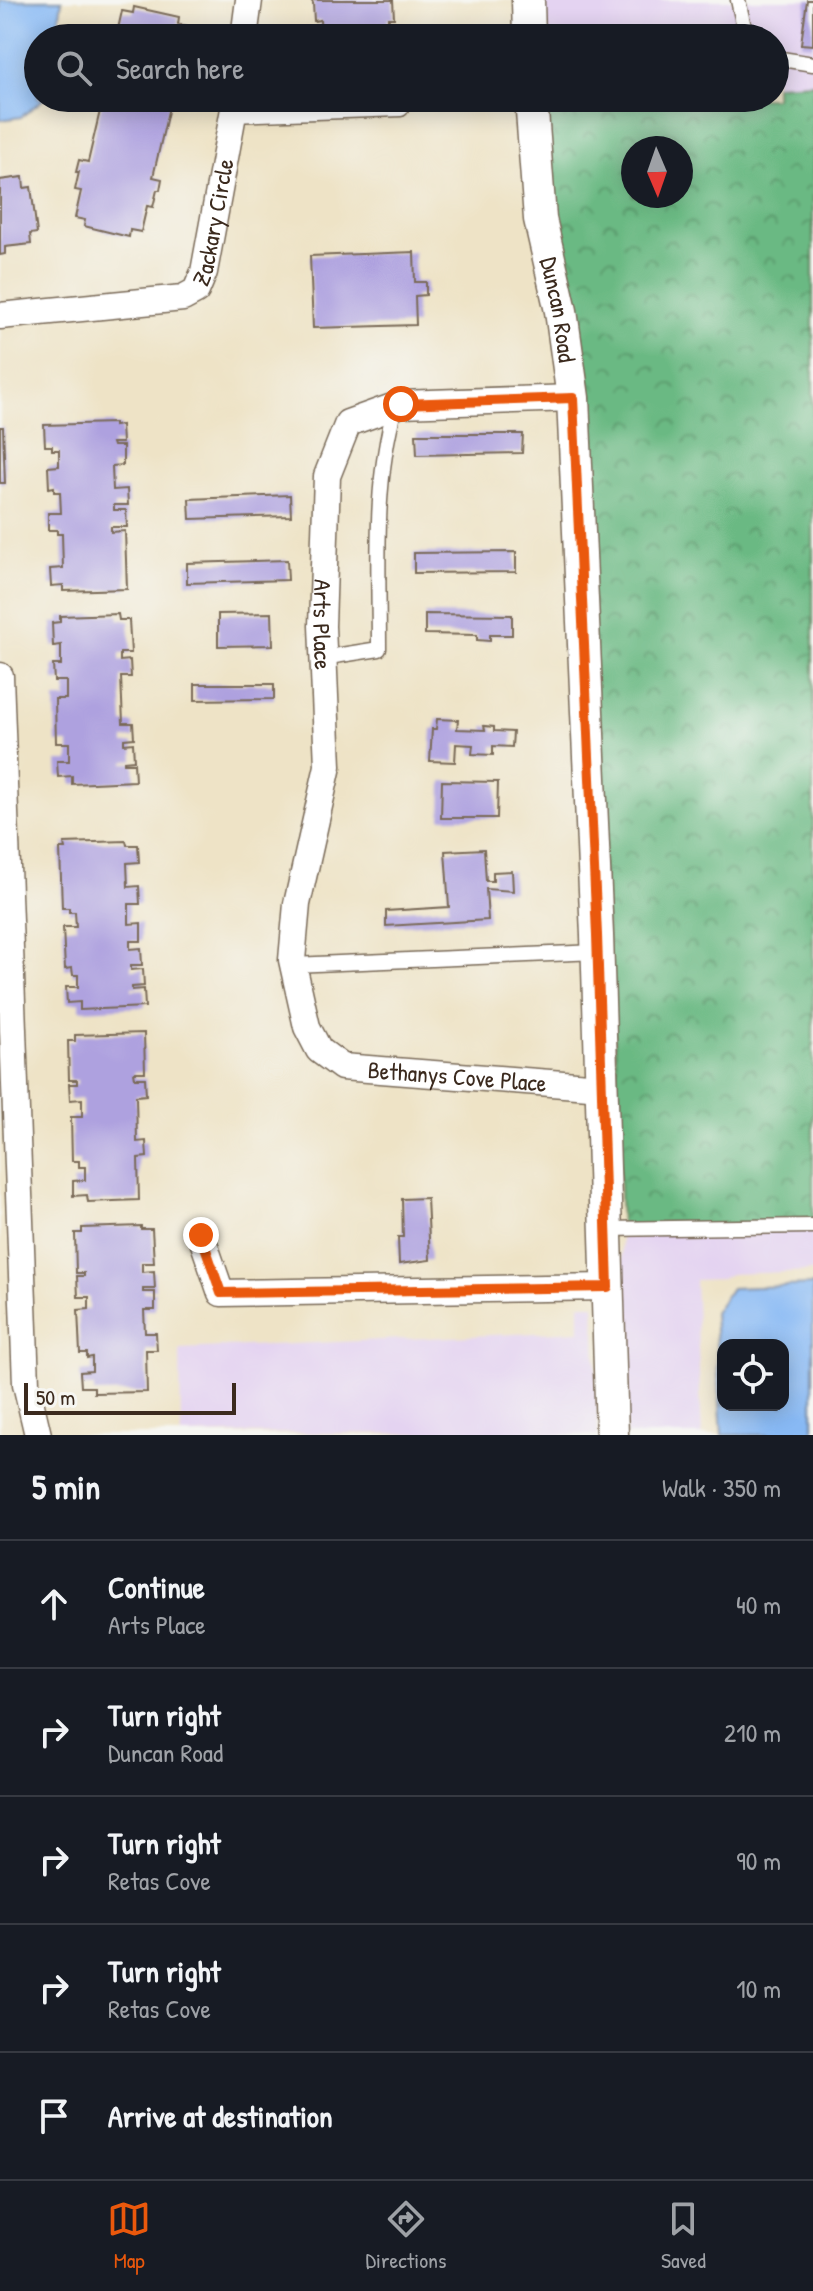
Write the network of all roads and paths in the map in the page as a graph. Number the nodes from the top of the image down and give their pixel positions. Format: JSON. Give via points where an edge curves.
{"nodes":[{"id":1,"x":249,"y":0,"type":"edge"},
{"id":2,"x":528,"y":0,"type":"edge"},
{"id":3,"x":738,"y":0,"type":"edge"},
{"id":4,"x":246,"y":24,"type":"edge"},
{"id":5,"x":529,"y":24,"type":"edge"},
{"id":6,"x":743,"y":24,"type":"edge"},
{"id":7,"x":789,"y":60,"type":"edge"},
{"id":8,"x":813,"y":64,"type":"edge"},
{"id":9,"x":233,"y":112,"type":"edge"},
{"id":10,"x":532,"y":112,"type":"edge"},
{"id":11,"x":0,"y":316,"type":"edge"},
{"id":12,"x":573,"y":398,"type":"junction"},
{"id":13,"x":395,"y":407,"type":"junction"},
{"id":14,"x":322,"y":658,"type":"junction"},
{"id":15,"x":0,"y":676,"type":"edge"},
{"id":16,"x":597,"y":952,"type":"junction"},
{"id":17,"x":293,"y":965,"type":"junction"},
{"id":18,"x":319,"y":1050,"type":"joint"},
{"id":19,"x":602,"y":1087,"type":"junction"},
{"id":20,"x":9,"y":1212,"type":"edge"},
{"id":21,"x":813,"y":1226,"type":"edge"},
{"id":22,"x":606,"y":1229,"type":"junction"},
{"id":23,"x":201,"y":1235,"type":"dead end"},
{"id":24,"x":608,"y":1287,"type":"junction"},
{"id":25,"x":38,"y":1435,"type":"edge"},
{"id":26,"x":612,"y":1435,"type":"edge"}],
"edges":[{"from":1,"to":4,"type":"street"},
{"from":2,"to":5,"type":"street"},
{"from":3,"to":6,"type":"lane"},
{"from":7,"to":8,"type":"lane"},
{"from":9,"to":11,"type":"street","name":"Zackary Circle","via":[[196,291],[183,298]]},
{"from":10,"to":12,"type":"street","name":"Duncan Road","via":[[540,219]]},
{"from":12,"to":13,"type":"street","name":"Arts Place"},
{"from":12,"to":16,"type":"street","name":"Duncan Road"},
{"from":13,"to":14,"type":"street","name":"Arts Place","via":[[348,423],[327,476]]},
{"from":13,"to":14,"type":"lane","via":[[379,486],[379,649]]},
{"from":14,"to":17,"type":"street","name":"Arts Place","via":[[328,766],[297,904]]},
{"from":15,"to":20,"type":"street"},
{"from":16,"to":17,"type":"lane"},
{"from":16,"to":19,"type":"street","name":"Duncan Road"},
{"from":17,"to":18,"type":"street","name":"Arts Place","via":[[307,1027]]},
{"from":18,"to":19,"type":"street","name":"Bethanys Cove Place","via":[[342,1067]]},
{"from":19,"to":22,"type":"street","name":"Duncan Road"},
{"from":20,"to":25,"type":"street","via":[[26,1384]]},
{"from":21,"to":22,"type":"lane"},
{"from":22,"to":24,"type":"street","name":"Duncan Road"},
{"from":23,"to":24,"type":"street","via":[[221,1293]]},
{"from":24,"to":26,"type":"street","name":"Duncan Road"}]}
